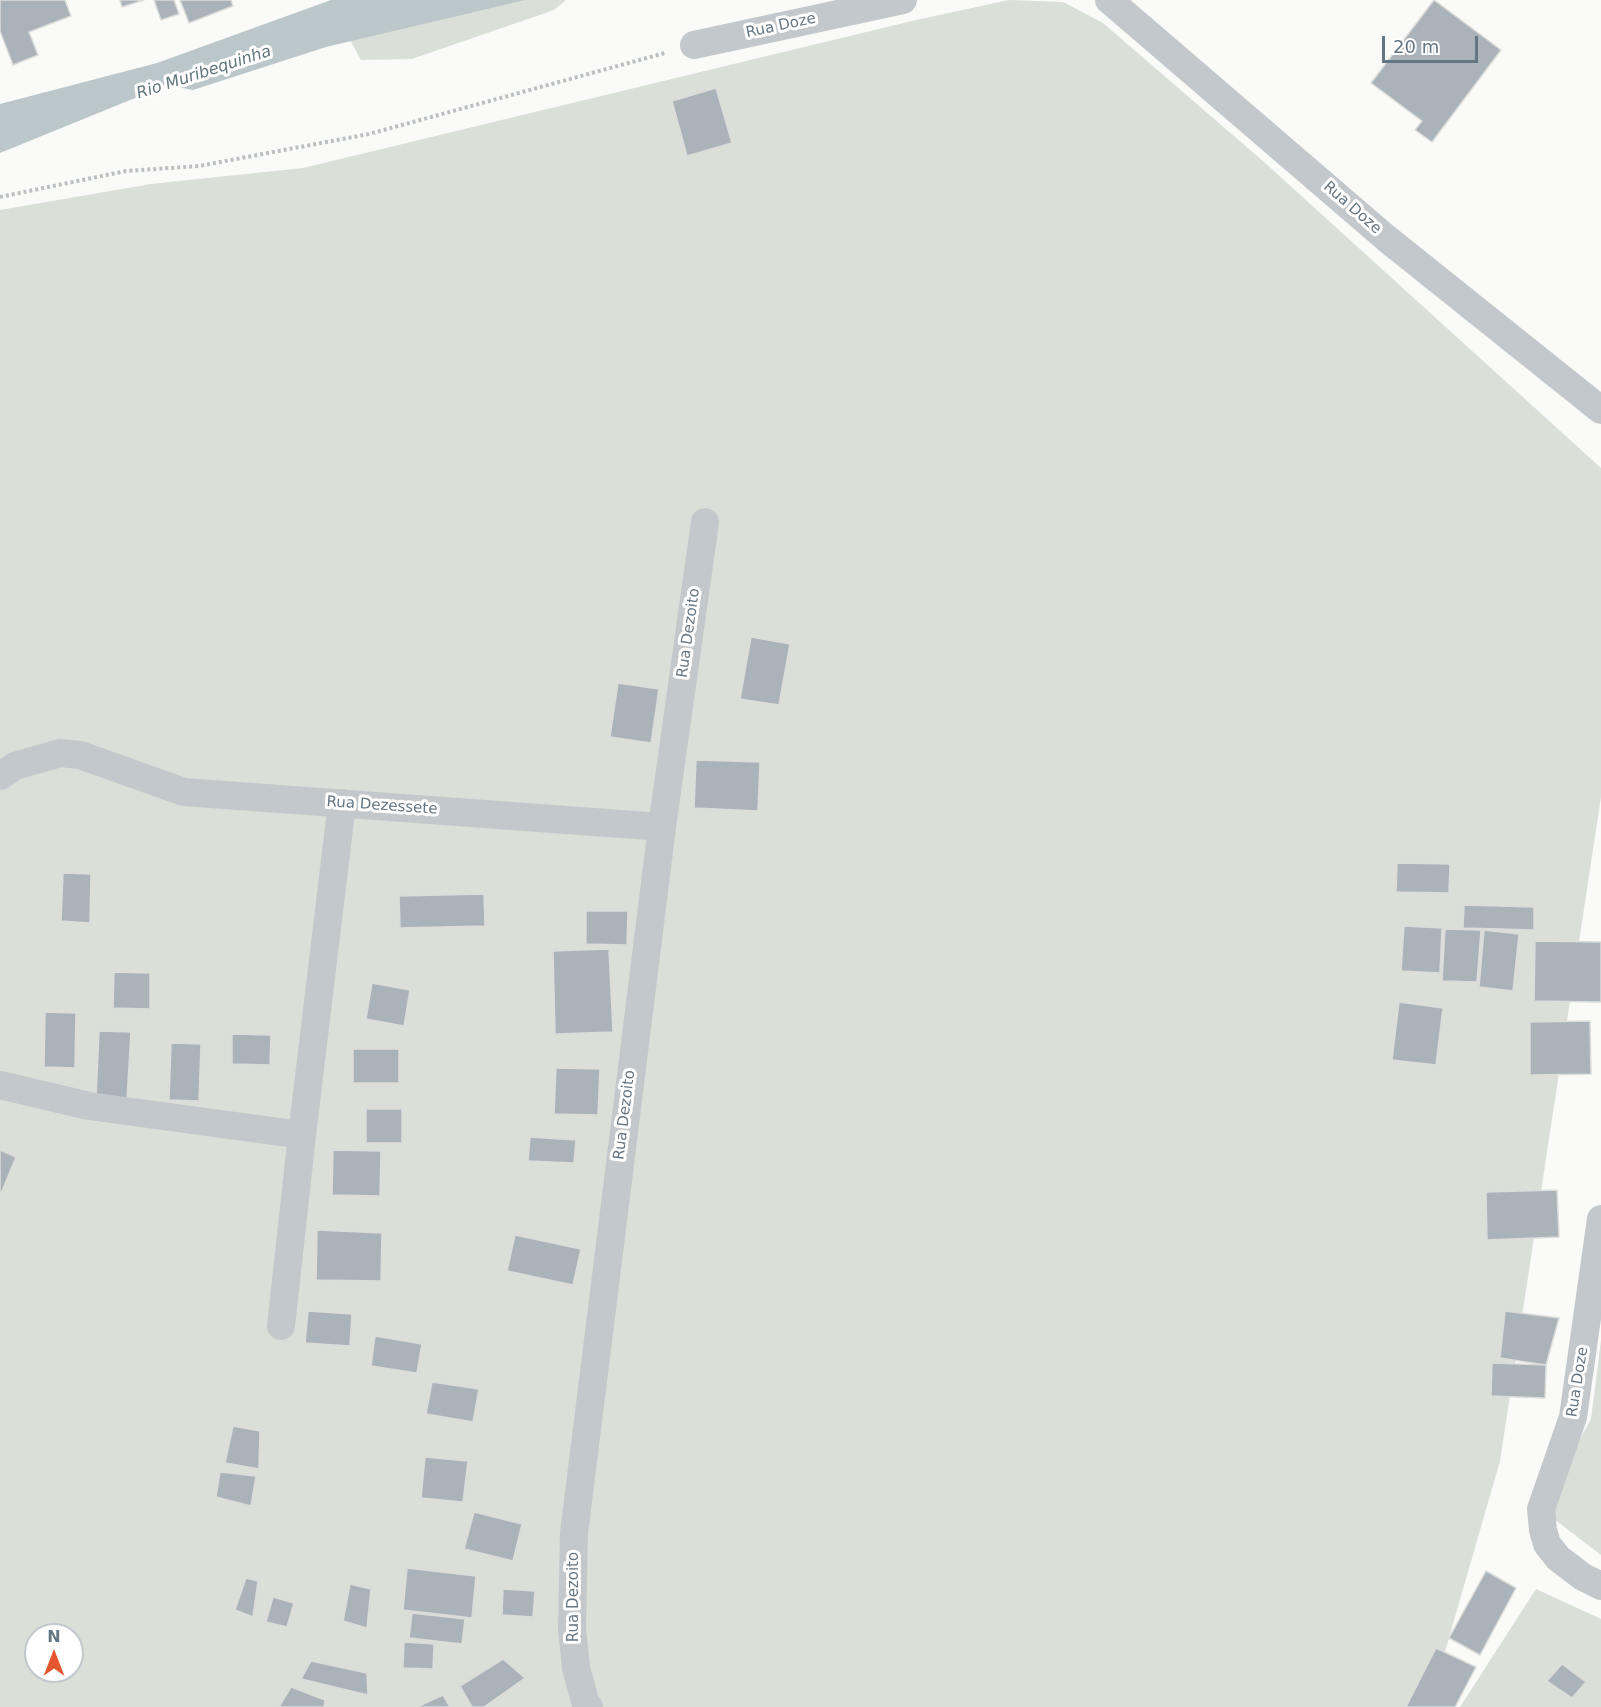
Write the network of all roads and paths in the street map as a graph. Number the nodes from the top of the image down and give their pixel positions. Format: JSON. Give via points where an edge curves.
{"nodes":[{"id":1,"x":903,"y":0,"type":"edge"},
{"id":2,"x":1109,"y":0,"type":"edge"},
{"id":3,"x":694,"y":45,"type":"joint"},
{"id":4,"x":0,"y":197,"type":"edge"},
{"id":5,"x":1601,"y":410,"type":"edge"},
{"id":6,"x":705,"y":522,"type":"dead end"},
{"id":7,"x":0,"y":776,"type":"edge"},
{"id":8,"x":342,"y":803,"type":"junction"},
{"id":9,"x":662,"y":827,"type":"junction"},
{"id":10,"x":0,"y":1086,"type":"edge"},
{"id":11,"x":302,"y":1135,"type":"junction"},
{"id":12,"x":1601,"y":1219,"type":"edge"},
{"id":13,"x":281,"y":1326,"type":"dead end"},
{"id":14,"x":1601,"y":1586,"type":"edge"},
{"id":15,"x":589,"y":1707,"type":"edge"}],
"edges":[{"from":1,"to":3,"type":"street","name":"Rua Doze"},
{"from":2,"to":5,"type":"street","name":"Rua Doze","via":[[1386,238]]},
{"from":3,"to":4,"type":"path","via":[[369,134],[199,166],[126,171]]},
{"from":6,"to":9,"type":"street","name":"Rua Dezoito"},
{"from":7,"to":8,"type":"street","name":"Rua Dezessete","via":[[15,766],[60,753],[80,755],[184,792]]},
{"from":8,"to":9,"type":"street","name":"Rua Dezessete"},
{"from":8,"to":11,"type":"street"},
{"from":9,"to":15,"type":"street","name":"Rua Dezoito","via":[[574,1533],[572,1628],[576,1668]]},
{"from":10,"to":11,"type":"street","via":[[88,1106]]},
{"from":11,"to":13,"type":"street"},
{"from":12,"to":14,"type":"street","name":"Rua Doze","via":[[1573,1418],[1541,1509],[1547,1544],[1558,1558]]}]}
